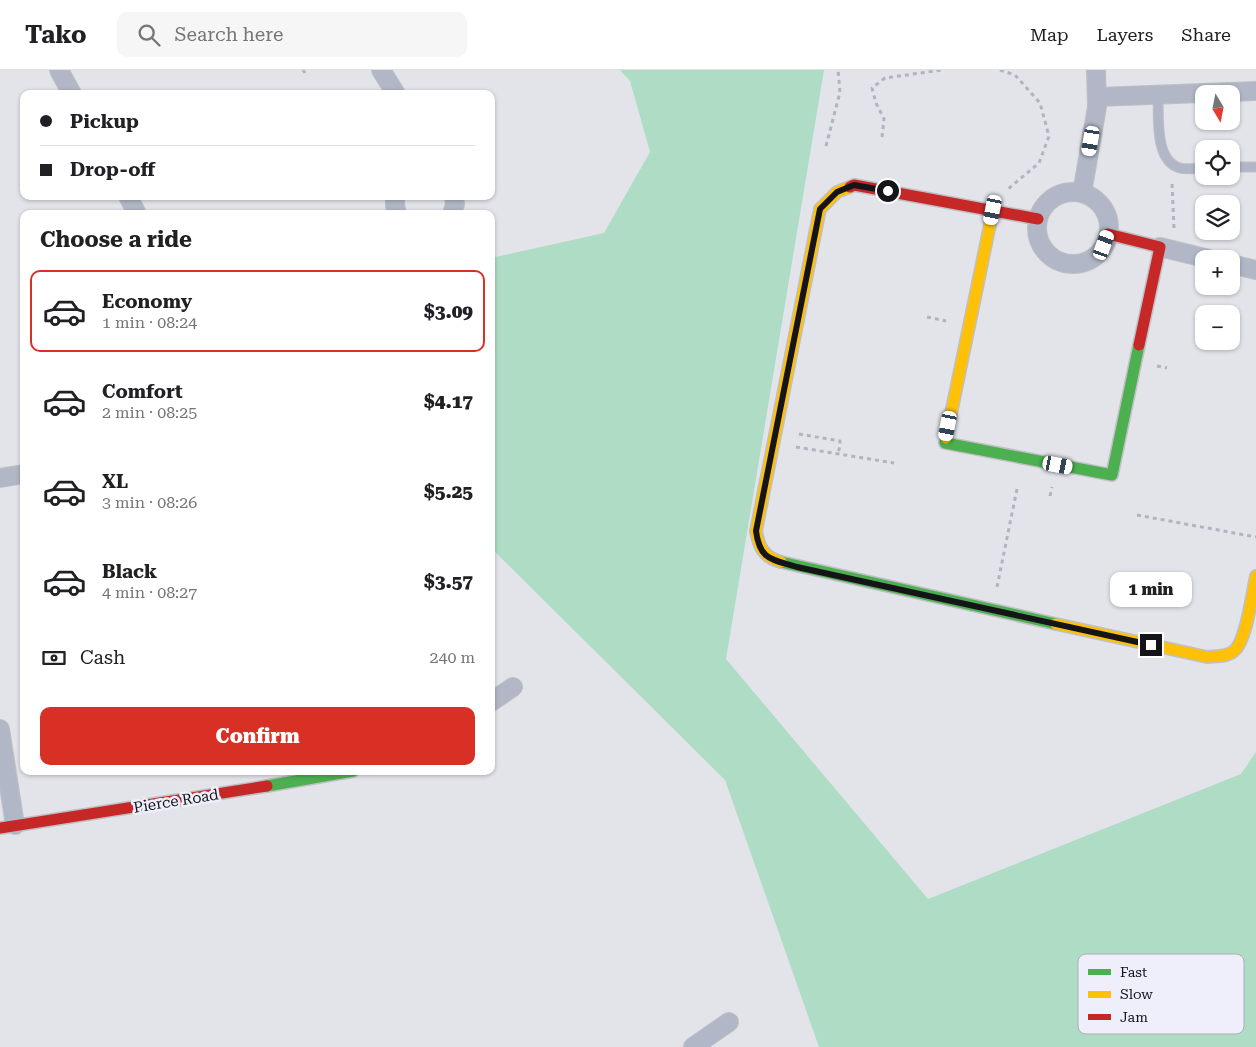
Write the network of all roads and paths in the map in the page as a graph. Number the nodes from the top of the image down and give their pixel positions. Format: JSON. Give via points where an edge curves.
{"nodes":[{"id":1,"x":59,"y":70,"type":"edge"},
{"id":2,"x":381,"y":70,"type":"edge"},
{"id":3,"x":838,"y":70,"type":"edge"},
{"id":4,"x":942,"y":70,"type":"edge"},
{"id":5,"x":1000,"y":70,"type":"edge"},
{"id":6,"x":1096,"y":70,"type":"edge"},
{"id":7,"x":70,"y":90,"type":"edge"},
{"id":8,"x":394,"y":90,"type":"edge"},
{"id":9,"x":1256,"y":91,"type":"edge"},
{"id":10,"x":1158,"y":95,"type":"junction"},
{"id":11,"x":1097,"y":97,"type":"junction"},
{"id":12,"x":882,"y":137,"type":"dead end"},
{"id":13,"x":826,"y":146,"type":"dead end"},
{"id":14,"x":1240,"y":167,"type":"edge"},
{"id":15,"x":1256,"y":167,"type":"edge"},
{"id":16,"x":1195,"y":168,"type":"edge"},
{"id":17,"x":1172,"y":184,"type":"dead end"},
{"id":18,"x":1003,"y":193,"type":"dead end"},
{"id":19,"x":1082,"y":193,"type":"junction"},
{"id":20,"x":993,"y":210,"type":"junction"},
{"id":21,"x":1038,"y":219,"type":"junction"},
{"id":22,"x":1174,"y":231,"type":"dead end"},
{"id":23,"x":1108,"y":234,"type":"junction"},
{"id":24,"x":1160,"y":247,"type":"junction"},
{"id":25,"x":1195,"y":256,"type":"edge"},
{"id":26,"x":1240,"y":266,"type":"edge"},
{"id":27,"x":1256,"y":270,"type":"edge"},
{"id":28,"x":774,"y":443,"type":"junction"},
{"id":29,"x":788,"y":445,"type":"junction"},
{"id":30,"x":838,"y":453,"type":"junction"},
{"id":31,"x":894,"y":463,"type":"dead end"},
{"id":32,"x":20,"y":475,"type":"edge"},
{"id":33,"x":0,"y":478,"type":"edge"},
{"id":34,"x":1017,"y":489,"type":"dead end"},
{"id":35,"x":1136,"y":515,"type":"dead end"},
{"id":36,"x":1256,"y":537,"type":"edge"},
{"id":37,"x":1256,"y":576,"type":"edge"},
{"id":38,"x":983,"y":608,"type":"junction"},
{"id":39,"x":513,"y":686,"type":"dead end"},
{"id":40,"x":495,"y":699,"type":"edge"},
{"id":41,"x":0,"y":729,"type":"edge"},
{"id":42,"x":330,"y":775,"type":"edge"},
{"id":43,"x":7,"y":827,"type":"edge"},
{"id":44,"x":729,"y":1022,"type":"dead end"},
{"id":45,"x":693,"y":1047,"type":"edge"}],
"edges":[{"from":1,"to":7,"type":"street"},
{"from":2,"to":8,"type":"street"},
{"from":3,"to":13,"type":"path","via":[[840,92]]},
{"from":4,"to":12,"type":"path","via":[[885,78],[872,88],[884,119]]},
{"from":5,"to":18,"type":"path","via":[[1015,75],[1040,103],[1049,136],[1039,163]]},
{"from":6,"to":11,"type":"street"},
{"from":9,"to":10,"type":"street"},
{"from":10,"to":11,"type":"street"},
{"from":10,"to":16,"type":"lane","via":[[1160,146],[1168,161],[1180,168]]},
{"from":11,"to":19,"type":"street"},
{"from":14,"to":15,"type":"lane"},
{"from":17,"to":22,"type":"path"},
{"from":19,"to":21,"type":"street","via":[[1072,192],[1053,198],[1041,210]]},
{"from":19,"to":23,"type":"street","via":[[1096,201],[1106,213]]},
{"from":20,"to":21,"type":"street"},
{"from":20,"to":24,"type":"street","via":[[945,443],[948,444],[1112,475]]},
{"from":20,"to":28,"type":"street","via":[[854,185],[837,192],[820,209]]},
{"from":21,"to":23,"type":"street","via":[[1037,230],[1046,251],[1065,263],[1076,264],[1097,254]]},
{"from":23,"to":24,"type":"street"},
{"from":24,"to":25,"type":"street"},
{"from":26,"to":27,"type":"street"},
{"from":28,"to":29,"type":"path"},
{"from":28,"to":38,"type":"street","via":[[756,531],[763,554],[797,567]]},
{"from":29,"to":30,"type":"path"},
{"from":29,"to":30,"type":"path","via":[[790,432],[840,441]]},
{"from":30,"to":31,"type":"path"},
{"from":32,"to":33,"type":"street"},
{"from":34,"to":38,"type":"path","via":[[997,588],[987,592]]},
{"from":35,"to":36,"type":"path"},
{"from":37,"to":38,"type":"street","via":[[1244,633],[1234,651],[1221,656],[1207,657]]},
{"from":39,"to":40,"type":"street"},
{"from":41,"to":43,"type":"street"},
{"from":42,"to":43,"type":"street","name":"Pierce Road"},
{"from":44,"to":45,"type":"street"}]}
